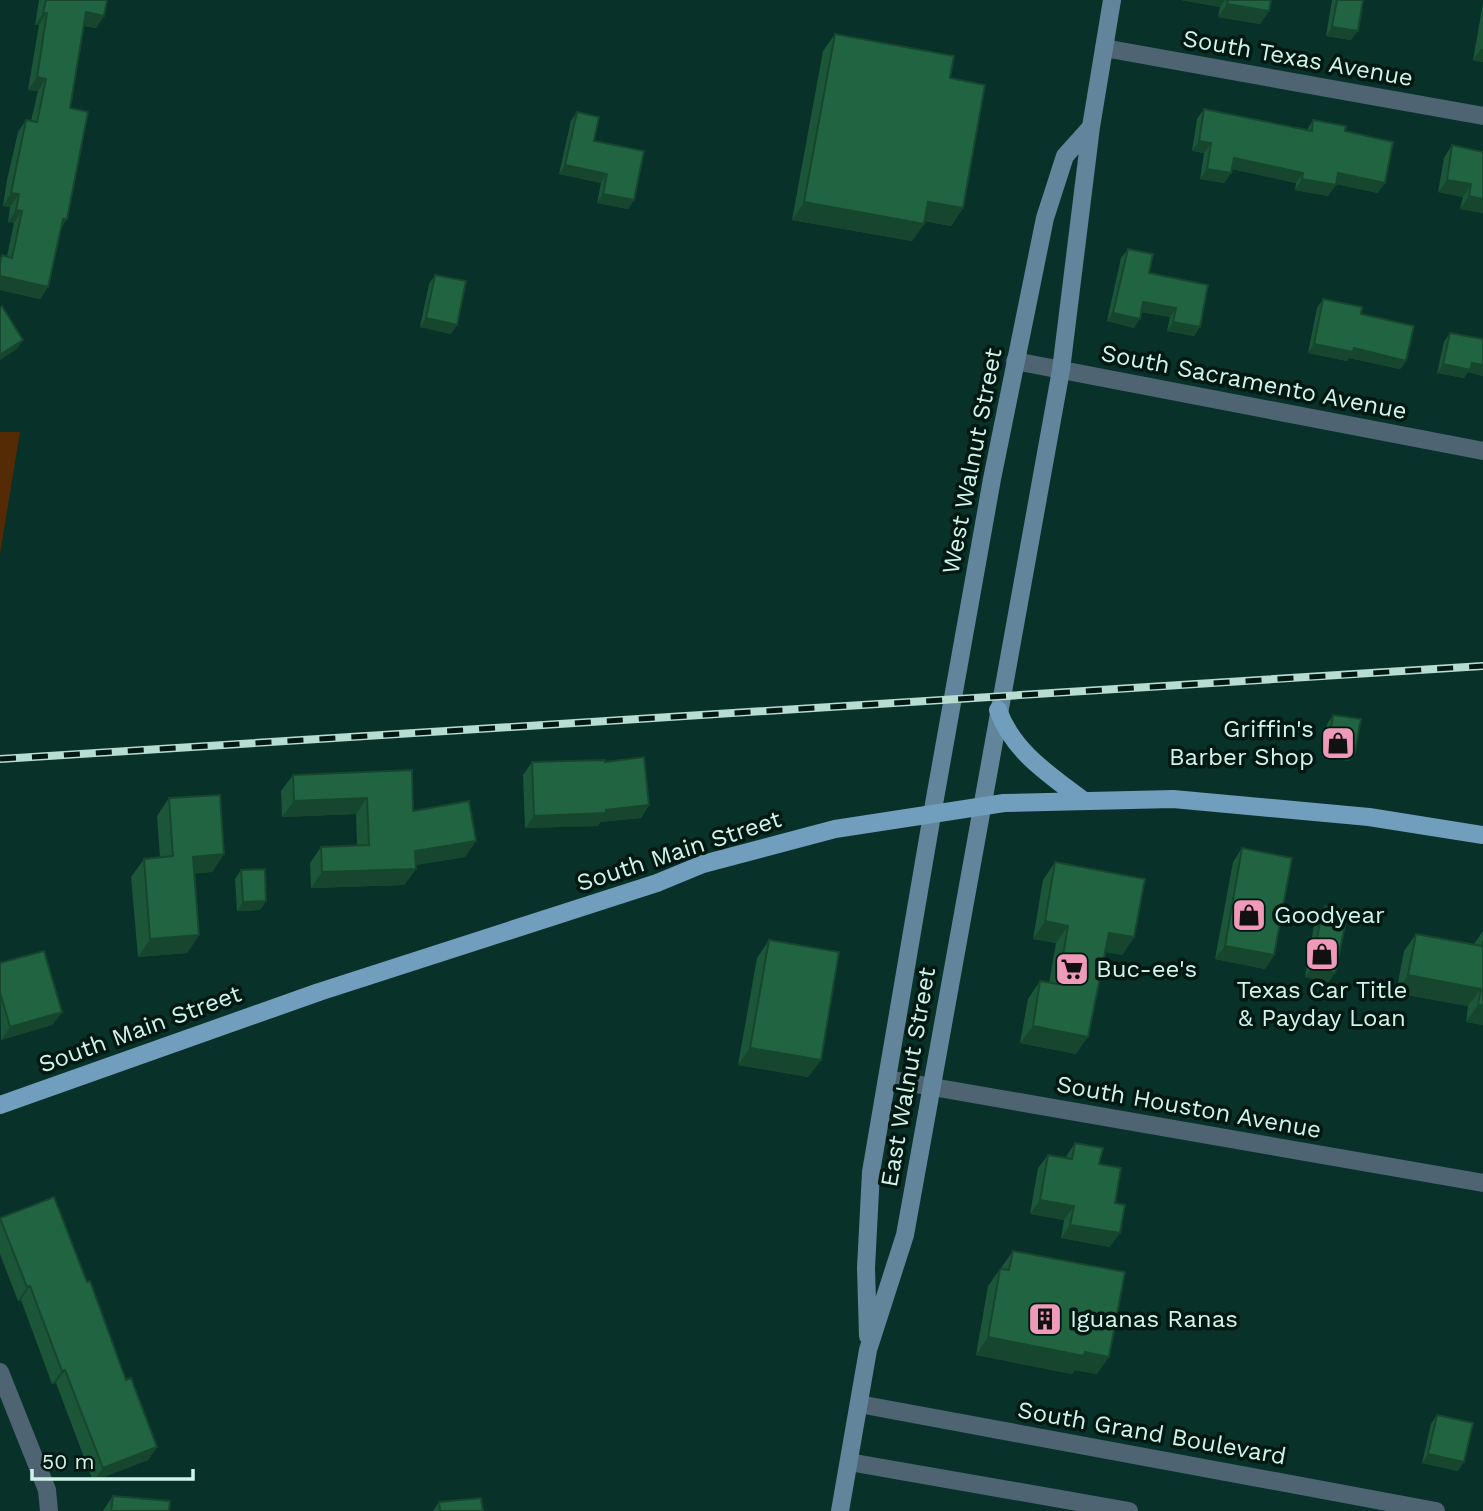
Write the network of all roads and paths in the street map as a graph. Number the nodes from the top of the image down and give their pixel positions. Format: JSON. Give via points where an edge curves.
{"nodes":[{"id":1,"x":1112,"y":0,"type":"edge"},
{"id":2,"x":1104,"y":48,"type":"junction"},
{"id":3,"x":1483,"y":116,"type":"edge"},
{"id":4,"x":1091,"y":127,"type":"junction"},
{"id":5,"x":1015,"y":361,"type":"junction"},
{"id":6,"x":1062,"y":370,"type":"junction"},
{"id":7,"x":1483,"y":452,"type":"edge"},
{"id":8,"x":998,"y":710,"type":"junction"},
{"id":9,"x":1084,"y":801,"type":"junction"},
{"id":10,"x":981,"y":809,"type":"junction"},
{"id":11,"x":932,"y":815,"type":"junction"},
{"id":12,"x":1483,"y":835,"type":"edge"},
{"id":13,"x":887,"y":1079,"type":"junction"},
{"id":14,"x":931,"y":1087,"type":"junction"},
{"id":15,"x":0,"y":1105,"type":"edge"},
{"id":16,"x":1483,"y":1184,"type":"edge"},
{"id":17,"x":869,"y":1350,"type":"junction"},
{"id":18,"x":0,"y":1372,"type":"edge"},
{"id":19,"x":859,"y":1404,"type":"junction"},
{"id":20,"x":849,"y":1462,"type":"junction"},
{"id":21,"x":49,"y":1511,"type":"edge"},
{"id":22,"x":840,"y":1511,"type":"edge"},
{"id":23,"x":1129,"y":1511,"type":"edge"},
{"id":24,"x":1436,"y":1511,"type":"edge"}],
"edges":[{"from":1,"to":2,"type":"street"},
{"from":2,"to":3,"type":"street","name":"South Texas Avenue"},
{"from":2,"to":4,"type":"street"},
{"from":4,"to":5,"type":"street","name":"West Walnut Street","via":[[1065,156],[1045,218]]},
{"from":4,"to":6,"type":"street"},
{"from":5,"to":6,"type":"street","name":"South Sacramento Avenue"},
{"from":5,"to":11,"type":"street","name":"West Walnut Street"},
{"from":6,"to":7,"type":"street","name":"South Sacramento Avenue"},
{"from":6,"to":8,"type":"street"},
{"from":8,"to":9,"type":"main road","via":[[1004,727],[1024,753]]},
{"from":8,"to":10,"type":"street"},
{"from":9,"to":10,"type":"main road","name":"South Main Street","via":[[1004,803]]},
{"from":9,"to":12,"type":"main road","name":"South Main Street","via":[[1173,799],[1369,817]]},
{"from":10,"to":11,"type":"main road","name":"South Main Street"},
{"from":10,"to":14,"type":"street","name":"East Walnut Street"},
{"from":11,"to":13,"type":"street","name":"East Walnut Street"},
{"from":11,"to":15,"type":"main road","name":"South Main Street","via":[[835,829],[703,863],[657,883],[326,990]]},
{"from":13,"to":14,"type":"street","name":"South Houston Avenue"},
{"from":13,"to":17,"type":"street","name":"East Walnut Street","via":[[871,1172],[866,1268]]},
{"from":14,"to":16,"type":"street","name":"South Houston Avenue"},
{"from":14,"to":17,"type":"street","name":"East Walnut Street","via":[[905,1235]]},
{"from":17,"to":19,"type":"street","name":"East Walnut Street"},
{"from":18,"to":21,"type":"street","via":[[47,1490]]},
{"from":19,"to":20,"type":"street","name":"East Walnut Street"},
{"from":19,"to":24,"type":"street","name":"South Grand Boulevard"},
{"from":20,"to":22,"type":"street","name":"East Walnut Street"},
{"from":20,"to":23,"type":"street"}]}
